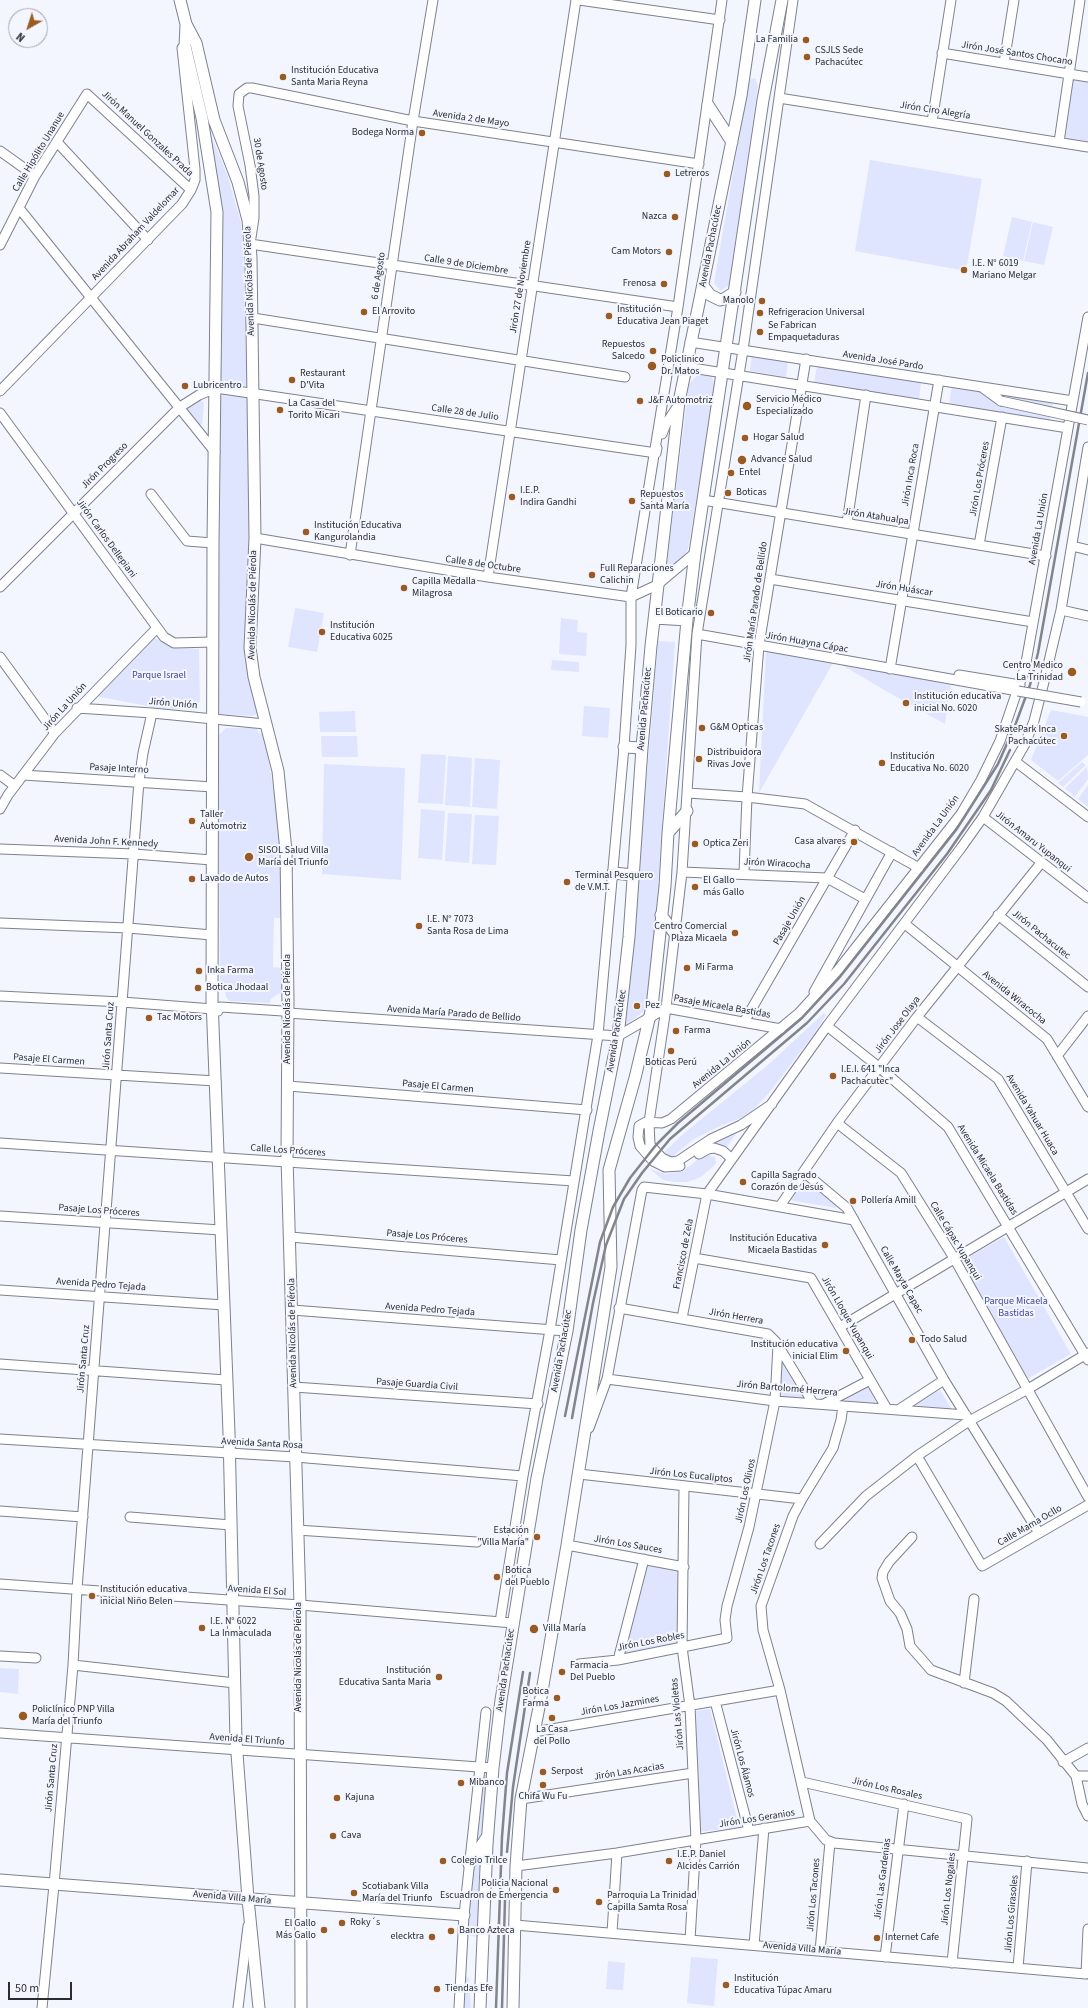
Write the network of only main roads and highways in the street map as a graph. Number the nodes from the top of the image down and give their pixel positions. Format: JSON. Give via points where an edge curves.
{"nodes":[{"id":1,"x":755,"y":0,"type":"edge"},
{"id":2,"x":763,"y":0,"type":"edge"},
{"id":3,"x":775,"y":0,"type":"edge"},
{"id":4,"x":782,"y":0,"type":"edge"},
{"id":5,"x":181,"y":3,"type":"edge"},
{"id":6,"x":186,"y":24,"type":"junction"},
{"id":7,"x":748,"y":54,"type":"junction"},
{"id":8,"x":770,"y":64,"type":"junction"},
{"id":9,"x":708,"y":105,"type":"road end"},
{"id":10,"x":732,"y":142,"type":"junction"},
{"id":11,"x":703,"y":286,"type":"junction"},
{"id":12,"x":735,"y":292,"type":"junction"},
{"id":13,"x":654,"y":618,"type":"junction"},
{"id":14,"x":687,"y":620,"type":"junction"},
{"id":15,"x":624,"y":747,"type":"road end"},
{"id":16,"x":642,"y":748,"type":"junction"},
{"id":17,"x":687,"y":811,"type":"road end"},
{"id":18,"x":668,"y":833,"type":"junction"},
{"id":19,"x":613,"y":873,"type":"road end"},
{"id":20,"x":634,"y":875,"type":"junction"},
{"id":21,"x":661,"y":915,"type":"junction"},
{"id":22,"x":676,"y":935,"type":"road end"},
{"id":23,"x":488,"y":1836,"type":"junction"},
{"id":24,"x":469,"y":1864,"type":"road end"},
{"id":25,"x":0,"y":1880,"type":"edge"},
{"id":26,"x":248,"y":1899,"type":"junction"},
{"id":27,"x":300,"y":1904,"type":"junction"},
{"id":28,"x":464,"y":1915,"type":"road end"},
{"id":29,"x":259,"y":2008,"type":"edge"},
{"id":30,"x":301,"y":2008,"type":"edge"},
{"id":31,"x":480,"y":2008,"type":"edge"},
{"id":32,"x":513,"y":2008,"type":"edge"}],
"edges":[{"from":1,"to":7,"type":"main road","name":"Avenida Pachacútec"},
{"from":2,"to":7,"type":"main road","name":"Avenida Pachacútec"},
{"from":3,"to":8,"type":"main road"},
{"from":4,"to":8,"type":"main road"},
{"from":5,"to":6,"type":"main road","name":"Avenida Nicolás de Piérola"},
{"from":6,"to":26,"type":"main road","name":"Avenida Nicolás de Piérola","via":[[185,46],[202,118],[217,212],[213,543],[213,1009],[237,1750]]},
{"from":6,"to":27,"type":"main road","name":"Avenida Nicolás de Piérola","via":[[196,43],[214,120],[238,182],[248,220],[250,244],[255,538],[250,648],[254,676],[278,771],[286,851],[288,1163],[300,1605]]},
{"from":7,"to":10,"type":"main road","name":"Avenida Pachacútec"},
{"from":8,"to":12,"type":"main road"},
{"from":9,"to":10,"type":"main road"},
{"from":10,"to":11,"type":"main road","name":"Avenida Pachacútec"},
{"from":11,"to":12,"type":"main road","via":[[710,295],[720,300]]},
{"from":11,"to":13,"type":"main road","name":"Avenida Pachacútec","via":[[679,402]]},
{"from":12,"to":14,"type":"main road"},
{"from":13,"to":14,"type":"main road"},
{"from":13,"to":16,"type":"main road","name":"Avenida Pachacútec"},
{"from":14,"to":18,"type":"main road"},
{"from":15,"to":16,"type":"main road"},
{"from":16,"to":20,"type":"main road","name":"Avenida Pachacútec"},
{"from":17,"to":18,"type":"main road"},
{"from":18,"to":21,"type":"main road"},
{"from":19,"to":20,"type":"main road"},
{"from":20,"to":23,"type":"main road","name":"Avenida Pachacútec","via":[[618,1036],[598,1131],[566,1331],[537,1478],[513,1623],[493,1768]]},
{"from":21,"to":22,"type":"main road"},
{"from":21,"to":32,"type":"main road","via":[[650,1017],[610,1170],[611,1268],[567,1545],[521,1799],[516,1866]]},
{"from":23,"to":24,"type":"main road"},
{"from":23,"to":31,"type":"main road","name":"Avenida Pachacútec"},
{"from":25,"to":26,"type":"main road","name":"Avenida Villa María"},
{"from":26,"to":27,"type":"main road","name":"Avenida Villa María"},
{"from":26,"to":29,"type":"main road","name":"Avenida Nicolás de Piérola"},
{"from":27,"to":28,"type":"main road","name":"Avenida Villa María"},
{"from":27,"to":30,"type":"main road","name":"Avenida Nicolás de Piérola"}]}
